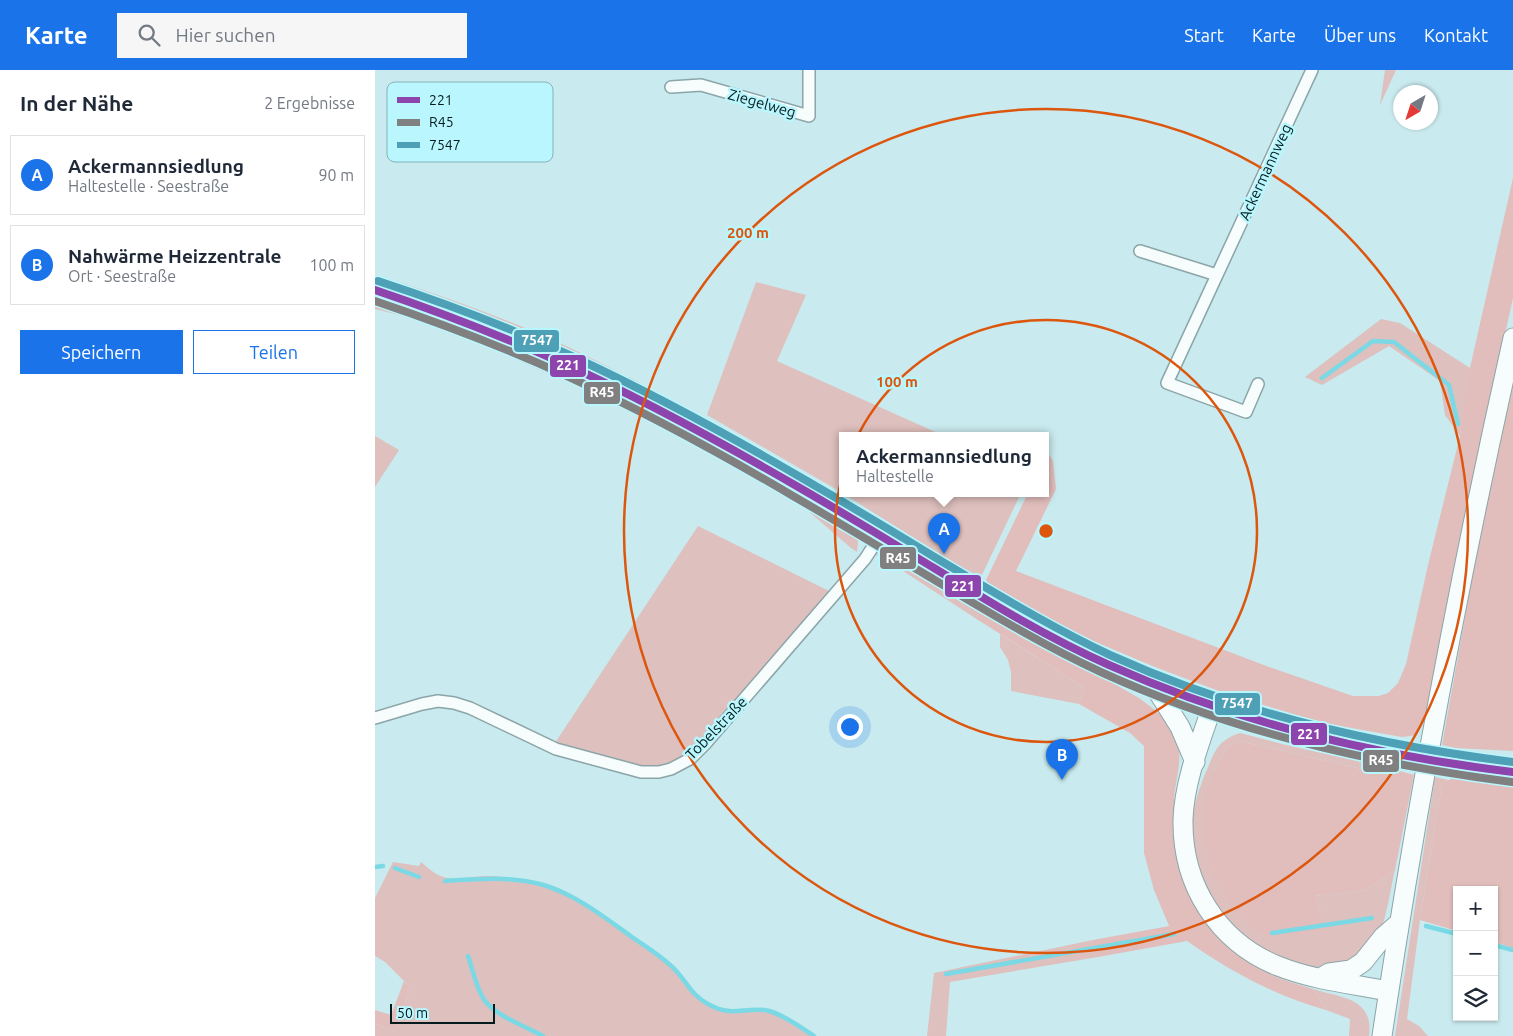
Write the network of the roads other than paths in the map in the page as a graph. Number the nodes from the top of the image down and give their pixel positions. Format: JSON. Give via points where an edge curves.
{"nodes":[{"id":1,"x":809,"y":70,"type":"edge"},
{"id":2,"x":1312,"y":70,"type":"edge"},
{"id":3,"x":671,"y":87,"type":"dead end"},
{"id":4,"x":1140,"y":251,"type":"dead end"},
{"id":5,"x":1217,"y":275,"type":"junction"},
{"id":6,"x":375,"y":290,"type":"edge"},
{"id":7,"x":1513,"y":338,"type":"edge"},
{"id":8,"x":1258,"y":384,"type":"dead end"},
{"id":9,"x":880,"y":536,"type":"junction"},
{"id":10,"x":1153,"y":684,"type":"junction"},
{"id":11,"x":1212,"y":707,"type":"junction"},
{"id":12,"x":375,"y":718,"type":"edge"},
{"id":13,"x":1195,"y":762,"type":"junction"},
{"id":14,"x":1513,"y":772,"type":"edge"},
{"id":15,"x":1399,"y":923,"type":"junction"},
{"id":16,"x":1321,"y":978,"type":"junction"},
{"id":17,"x":1389,"y":991,"type":"junction"},
{"id":18,"x":1382,"y":1036,"type":"edge"}],
"edges":[{"from":1,"to":3,"type":"street","name":"Ziegelweg","via":[[809,116],[701,85]]},
{"from":2,"to":5,"type":"street","name":"Ackermannweg"},
{"from":4,"to":5,"type":"street"},
{"from":5,"to":8,"type":"street","name":"Ackermannweg","via":[[1167,383],[1246,412]]},
{"from":6,"to":9,"type":"main road","via":[[520,343],[620,389],[757,463]]},
{"from":7,"to":15,"type":"main road","via":[[1476,509]]},
{"from":9,"to":10,"type":"main road","via":[[1027,623]]},
{"from":9,"to":12,"type":"street","name":"Tobelstraße","via":[[865,559],[706,743],[690,759],[671,769],[641,772],[556,749],[454,703],[438,701]]},
{"from":10,"to":11,"type":"main road"},
{"from":10,"to":13,"type":"main road","via":[[1180,726]]},
{"from":11,"to":13,"type":"main road"},
{"from":11,"to":14,"type":"main road","bridge":true,"via":[[1285,730],[1399,756]]},
{"from":13,"to":16,"type":"main road","via":[[1183,819],[1184,849],[1196,890],[1221,926],[1253,953],[1277,965]]},
{"from":15,"to":16,"type":"main road","via":[[1363,962],[1351,970],[1329,973]]},
{"from":15,"to":17,"type":"main road"},
{"from":16,"to":17,"type":"main road"},
{"from":17,"to":18,"type":"main road"}]}
